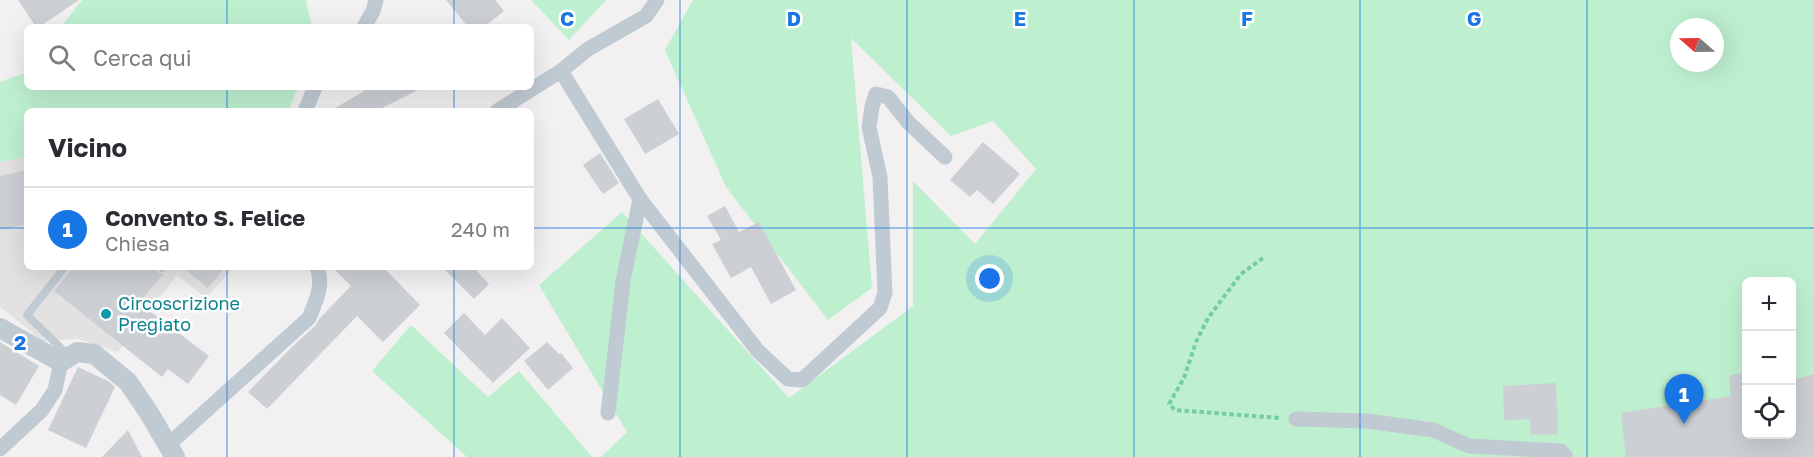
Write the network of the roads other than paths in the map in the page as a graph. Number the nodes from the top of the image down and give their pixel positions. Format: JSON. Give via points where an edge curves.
{"nodes":[{"id":1,"x":376,"y":0,"type":"edge"},
{"id":2,"x":657,"y":0,"type":"edge"},
{"id":3,"x":366,"y":24,"type":"edge"},
{"id":4,"x":561,"y":71,"type":"junction"},
{"id":5,"x":534,"y":88,"type":"edge"},
{"id":6,"x":314,"y":90,"type":"edge"},
{"id":7,"x":531,"y":90,"type":"edge"},
{"id":8,"x":306,"y":108,"type":"edge"},
{"id":9,"x":502,"y":108,"type":"edge"},
{"id":10,"x":945,"y":157,"type":"dead end"},
{"id":11,"x":640,"y":199,"type":"junction"},
{"id":12,"x":63,"y":270,"type":"edge"},
{"id":13,"x":318,"y":270,"type":"edge"},
{"id":14,"x":0,"y":328,"type":"edge"},
{"id":15,"x":65,"y":359,"type":"junction"},
{"id":16,"x":608,"y":413,"type":"dead end"},
{"id":17,"x":1296,"y":419,"type":"road end"},
{"id":18,"x":0,"y":449,"type":"edge"},
{"id":19,"x":171,"y":451,"type":"edge"},
{"id":20,"x":1566,"y":457,"type":"edge"}],
"edges":[{"from":1,"to":3,"type":"street"},
{"from":2,"to":4,"type":"street","via":[[646,16],[588,48]]},
{"from":4,"to":5,"type":"street"},
{"from":4,"to":11,"type":"street"},
{"from":6,"to":8,"type":"street"},
{"from":7,"to":9,"type":"street"},
{"from":10,"to":11,"type":"street","via":[[888,97],[876,94],[869,127],[880,177],[885,293],[880,308],[802,380],[788,379],[758,351]]},
{"from":11,"to":16,"type":"street","via":[[623,281]]},
{"from":12,"to":15,"type":"lane","via":[[27,315]]},
{"from":13,"to":19,"type":"street","via":[[319,296],[309,318]]},
{"from":14,"to":15,"type":"street"},
{"from":15,"to":18,"type":"street","via":[[55,390],[42,410]]},
{"from":15,"to":19,"type":"street","via":[[77,352],[94,354],[128,382]]},
{"from":17,"to":20,"type":"street","via":[[1367,421],[1432,430],[1469,447],[1561,452]]}]}
